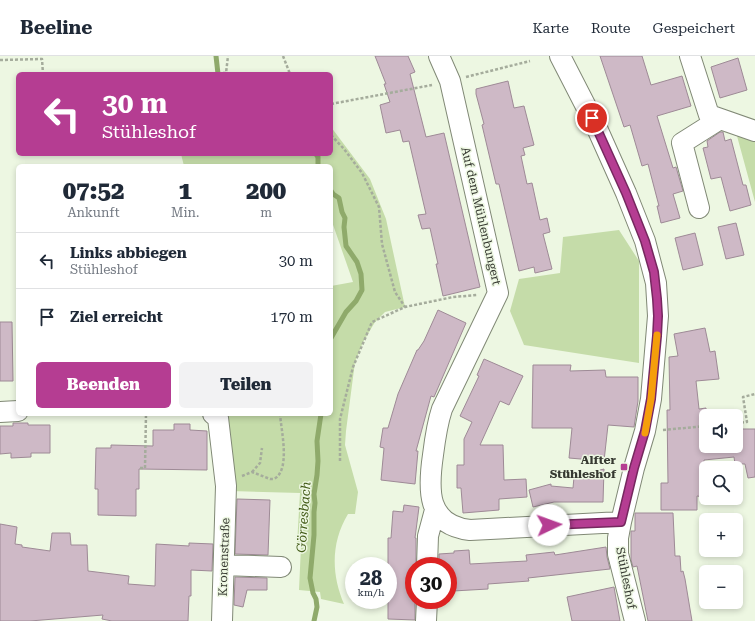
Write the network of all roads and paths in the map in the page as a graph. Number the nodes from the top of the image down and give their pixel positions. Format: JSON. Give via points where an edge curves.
{"nodes":[{"id":1,"x":228,"y":56,"type":"edge"},
{"id":2,"x":283,"y":56,"type":"edge"},
{"id":3,"x":439,"y":56,"type":"edge"},
{"id":4,"x":560,"y":56,"type":"edge"},
{"id":5,"x":690,"y":56,"type":"edge"},
{"id":6,"x":0,"y":60,"type":"edge"},
{"id":7,"x":43,"y":72,"type":"edge"},
{"id":8,"x":226,"y":72,"type":"edge"},
{"id":9,"x":289,"y":72,"type":"edge"},
{"id":10,"x":720,"y":119,"type":"junction"},
{"id":11,"x":755,"y":131,"type":"edge"},
{"id":12,"x":333,"y":137,"type":"edge"},
{"id":13,"x":699,"y":208,"type":"dead end"},
{"id":14,"x":498,"y":293,"type":"junction"},
{"id":15,"x":405,"y":307,"type":"junction"},
{"id":16,"x":755,"y":394,"type":"edge"},
{"id":17,"x":16,"y":411,"type":"edge"},
{"id":18,"x":0,"y":412,"type":"edge"},
{"id":19,"x":146,"y":416,"type":"edge"},
{"id":20,"x":216,"y":416,"type":"edge"},
{"id":21,"x":280,"y":416,"type":"edge"},
{"id":22,"x":743,"y":422,"type":"edge"},
{"id":23,"x":699,"y":427,"type":"edge"},
{"id":24,"x":645,"y":431,"type":"junction"},
{"id":25,"x":262,"y":448,"type":"dead end"},
{"id":26,"x":340,"y":461,"type":"dead end"},
{"id":27,"x":140,"y":468,"type":"dead end"},
{"id":28,"x":252,"y":472,"type":"junction"},
{"id":29,"x":226,"y":490,"type":"junction"},
{"id":30,"x":435,"y":510,"type":"junction"},
{"id":31,"x":621,"y":522,"type":"junction"},
{"id":32,"x":427,"y":557,"type":"edge"},
{"id":33,"x":224,"y":564,"type":"junction"},
{"id":34,"x":281,"y":567,"type":"dead end"},
{"id":35,"x":426,"y":609,"type":"edge"},
{"id":36,"x":222,"y":621,"type":"edge"},
{"id":37,"x":426,"y":621,"type":"edge"},
{"id":38,"x":635,"y":621,"type":"edge"}],
"edges":[{"from":1,"to":8,"type":"path"},
{"from":2,"to":9,"type":"path"},
{"from":3,"to":14,"type":"street","name":"Auf dem Mühlenbungert","via":[[450,81]]},
{"from":4,"to":24,"type":"street","name":"Stühleshof","via":[[624,187],[654,272],[658,316],[651,399]]},
{"from":5,"to":10,"type":"street","via":[[709,115]]},
{"from":6,"to":7,"type":"path","via":[[42,59]]},
{"from":10,"to":11,"type":"street"},
{"from":10,"to":13,"type":"street","via":[[682,143]]},
{"from":12,"to":15,"type":"path","via":[[362,173],[379,207],[382,244],[395,292]]},
{"from":14,"to":15,"type":"path","via":[[453,297]]},
{"from":14,"to":30,"type":"street","name":"Auf dem Mühlenbungert","via":[[438,421],[430,478]]},
{"from":15,"to":26,"type":"path","via":[[372,322],[363,342],[353,367],[340,419]]},
{"from":16,"to":22,"type":"path","via":[[743,397],[747,422]]},
{"from":17,"to":18,"type":"street"},
{"from":19,"to":27,"type":"path","via":[[145,468]]},
{"from":20,"to":29,"type":"street","name":"Kronenstraße","via":[[218,418]]},
{"from":21,"to":28,"type":"path","via":[[282,472],[274,479]]},
{"from":23,"to":24,"type":"path"},
{"from":24,"to":31,"type":"street","name":"Stühleshof"},
{"from":25,"to":28,"type":"path","via":[[260,463]]},
{"from":28,"to":29,"type":"path","via":[[238,477]]},
{"from":29,"to":33,"type":"street","name":"Kronenstraße"},
{"from":30,"to":31,"type":"street","via":[[444,521],[455,527],[470,530]]},
{"from":30,"to":32,"type":"street","name":"Auf dem Mühlenbungert","via":[[428,536]]},
{"from":31,"to":38,"type":"street","name":"Stühleshof","via":[[618,554]]},
{"from":33,"to":34,"type":"street"},
{"from":33,"to":36,"type":"street","name":"Kronenstraße"},
{"from":35,"to":37,"type":"street"}]}
